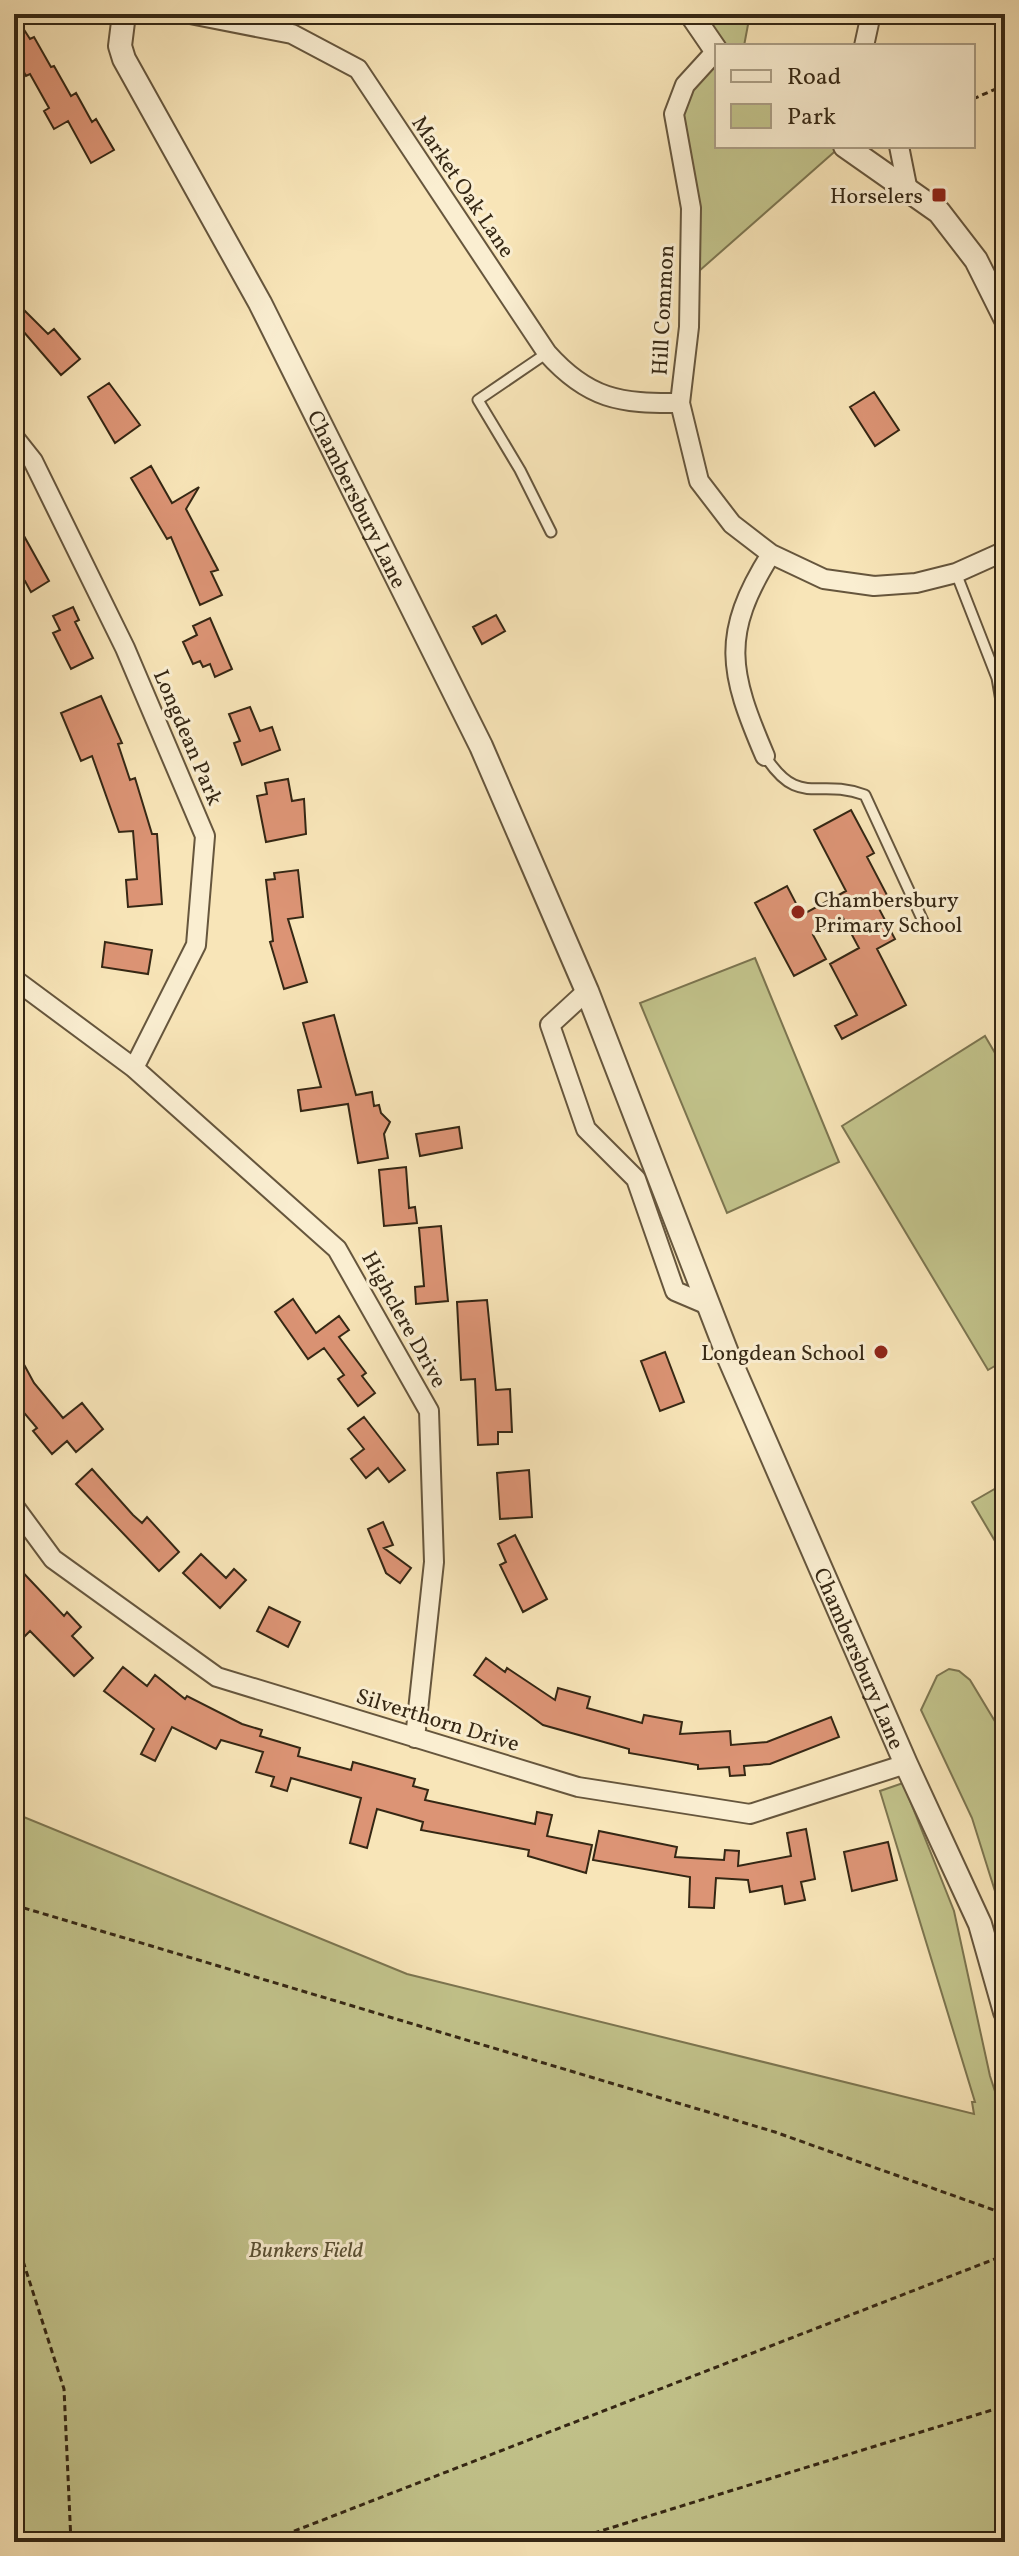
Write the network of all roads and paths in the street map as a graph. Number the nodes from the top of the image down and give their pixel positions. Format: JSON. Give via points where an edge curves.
{"nodes":[{"id":1,"x":124,"y":14,"type":"edge"},
{"id":2,"x":691,"y":14,"type":"edge"},
{"id":3,"x":871,"y":14,"type":"edge"},
{"id":4,"x":199,"y":15,"type":"edge"},
{"id":5,"x":864,"y":44,"type":"edge"},
{"id":6,"x":715,"y":50,"type":"edge"},
{"id":7,"x":715,"y":53,"type":"edge"},
{"id":8,"x":1005,"y":85,"type":"edge"},
{"id":9,"x":975,"y":98,"type":"edge"},
{"id":10,"x":848,"y":148,"type":"edge"},
{"id":11,"x":899,"y":148,"type":"edge"},
{"id":12,"x":907,"y":186,"type":"junction"},
{"id":13,"x":1005,"y":318,"type":"edge"},
{"id":14,"x":547,"y":353,"type":"junction"},
{"id":15,"x":680,"y":403,"type":"junction"},
{"id":16,"x":14,"y":437,"type":"edge"},
{"id":17,"x":551,"y":532,"type":"dead end"},
{"id":18,"x":1005,"y":551,"type":"edge"},
{"id":19,"x":771,"y":554,"type":"junction"},
{"id":20,"x":956,"y":573,"type":"junction"},
{"id":21,"x":1005,"y":724,"type":"edge"},
{"id":22,"x":765,"y":756,"type":"joint"},
{"id":23,"x":923,"y":921,"type":"dead end"},
{"id":24,"x":14,"y":979,"type":"edge"},
{"id":25,"x":587,"y":991,"type":"junction"},
{"id":26,"x":134,"y":1068,"type":"junction"},
{"id":27,"x":708,"y":1305,"type":"junction"},
{"id":28,"x":14,"y":1506,"type":"edge"},
{"id":29,"x":415,"y":1738,"type":"junction"},
{"id":30,"x":906,"y":1764,"type":"junction"},
{"id":31,"x":14,"y":1905,"type":"edge"},
{"id":32,"x":1005,"y":2012,"type":"edge"},
{"id":33,"x":1005,"y":2214,"type":"edge"},
{"id":34,"x":14,"y":2233,"type":"edge"},
{"id":35,"x":1005,"y":2255,"type":"edge"},
{"id":36,"x":1005,"y":2406,"type":"edge"},
{"id":37,"x":71,"y":2542,"type":"edge"},
{"id":38,"x":266,"y":2542,"type":"edge"},
{"id":39,"x":565,"y":2542,"type":"edge"}],
"edges":[{"from":1,"to":25,"type":"street","name":"Chambersbury Lane","via":[[124,59],[260,303],[388,554],[481,746]]},
{"from":2,"to":6,"type":"street"},
{"from":3,"to":5,"type":"street"},
{"from":4,"to":14,"type":"street","name":"Market Oak Lane","via":[[292,34],[358,69]]},
{"from":7,"to":15,"type":"street","name":"Hill Common","via":[[685,85],[674,114],[691,208],[689,327]]},
{"from":8,"to":9,"type":"path"},
{"from":10,"to":12,"type":"street"},
{"from":11,"to":12,"type":"street"},
{"from":12,"to":13,"type":"street","via":[[939,212],[976,260]]},
{"from":14,"to":15,"type":"street","name":"Market Oak Lane","via":[[568,377],[592,391],[640,403]]},
{"from":14,"to":17,"type":"lane","via":[[478,400]]},
{"from":15,"to":19,"type":"street","name":"Hill Common","via":[[699,481],[732,524]]},
{"from":16,"to":26,"type":"street","name":"Longdean Park","via":[[33,461],[125,648],[205,836],[196,945]]},
{"from":18,"to":20,"type":"street","name":"Hill Common"},
{"from":19,"to":20,"type":"street","name":"Hill Common","via":[[824,579],[874,586]]},
{"from":19,"to":22,"type":"street","via":[[737,620],[734,668]]},
{"from":20,"to":21,"type":"lane","via":[[997,678]]},
{"from":22,"to":23,"type":"lane","via":[[780,779],[798,789],[846,788],[865,795]]},
{"from":24,"to":26,"type":"street","name":"Highclere Drive"},
{"from":25,"to":27,"type":"street","name":"Chambersbury Lane"},
{"from":25,"to":27,"type":"street","via":[[550,1025],[586,1129],[636,1179],[675,1291]]},
{"from":26,"to":29,"type":"street","name":"Highclere Drive","via":[[337,1249],[429,1411],[434,1562]]},
{"from":27,"to":30,"type":"street","name":"Chambersbury Lane"},
{"from":28,"to":29,"type":"street","name":"Silverthorn Drive","via":[[53,1559],[217,1677]]},
{"from":29,"to":30,"type":"street","name":"Silverthorn Drive","via":[[578,1787],[750,1814]]},
{"from":30,"to":32,"type":"street","name":"Chambersbury Lane","via":[[980,1924]]},
{"from":31,"to":33,"type":"path","via":[[775,2132]]},
{"from":34,"to":37,"type":"path","via":[[64,2389]]},
{"from":35,"to":38,"type":"path"},
{"from":36,"to":39,"type":"path"}]}
